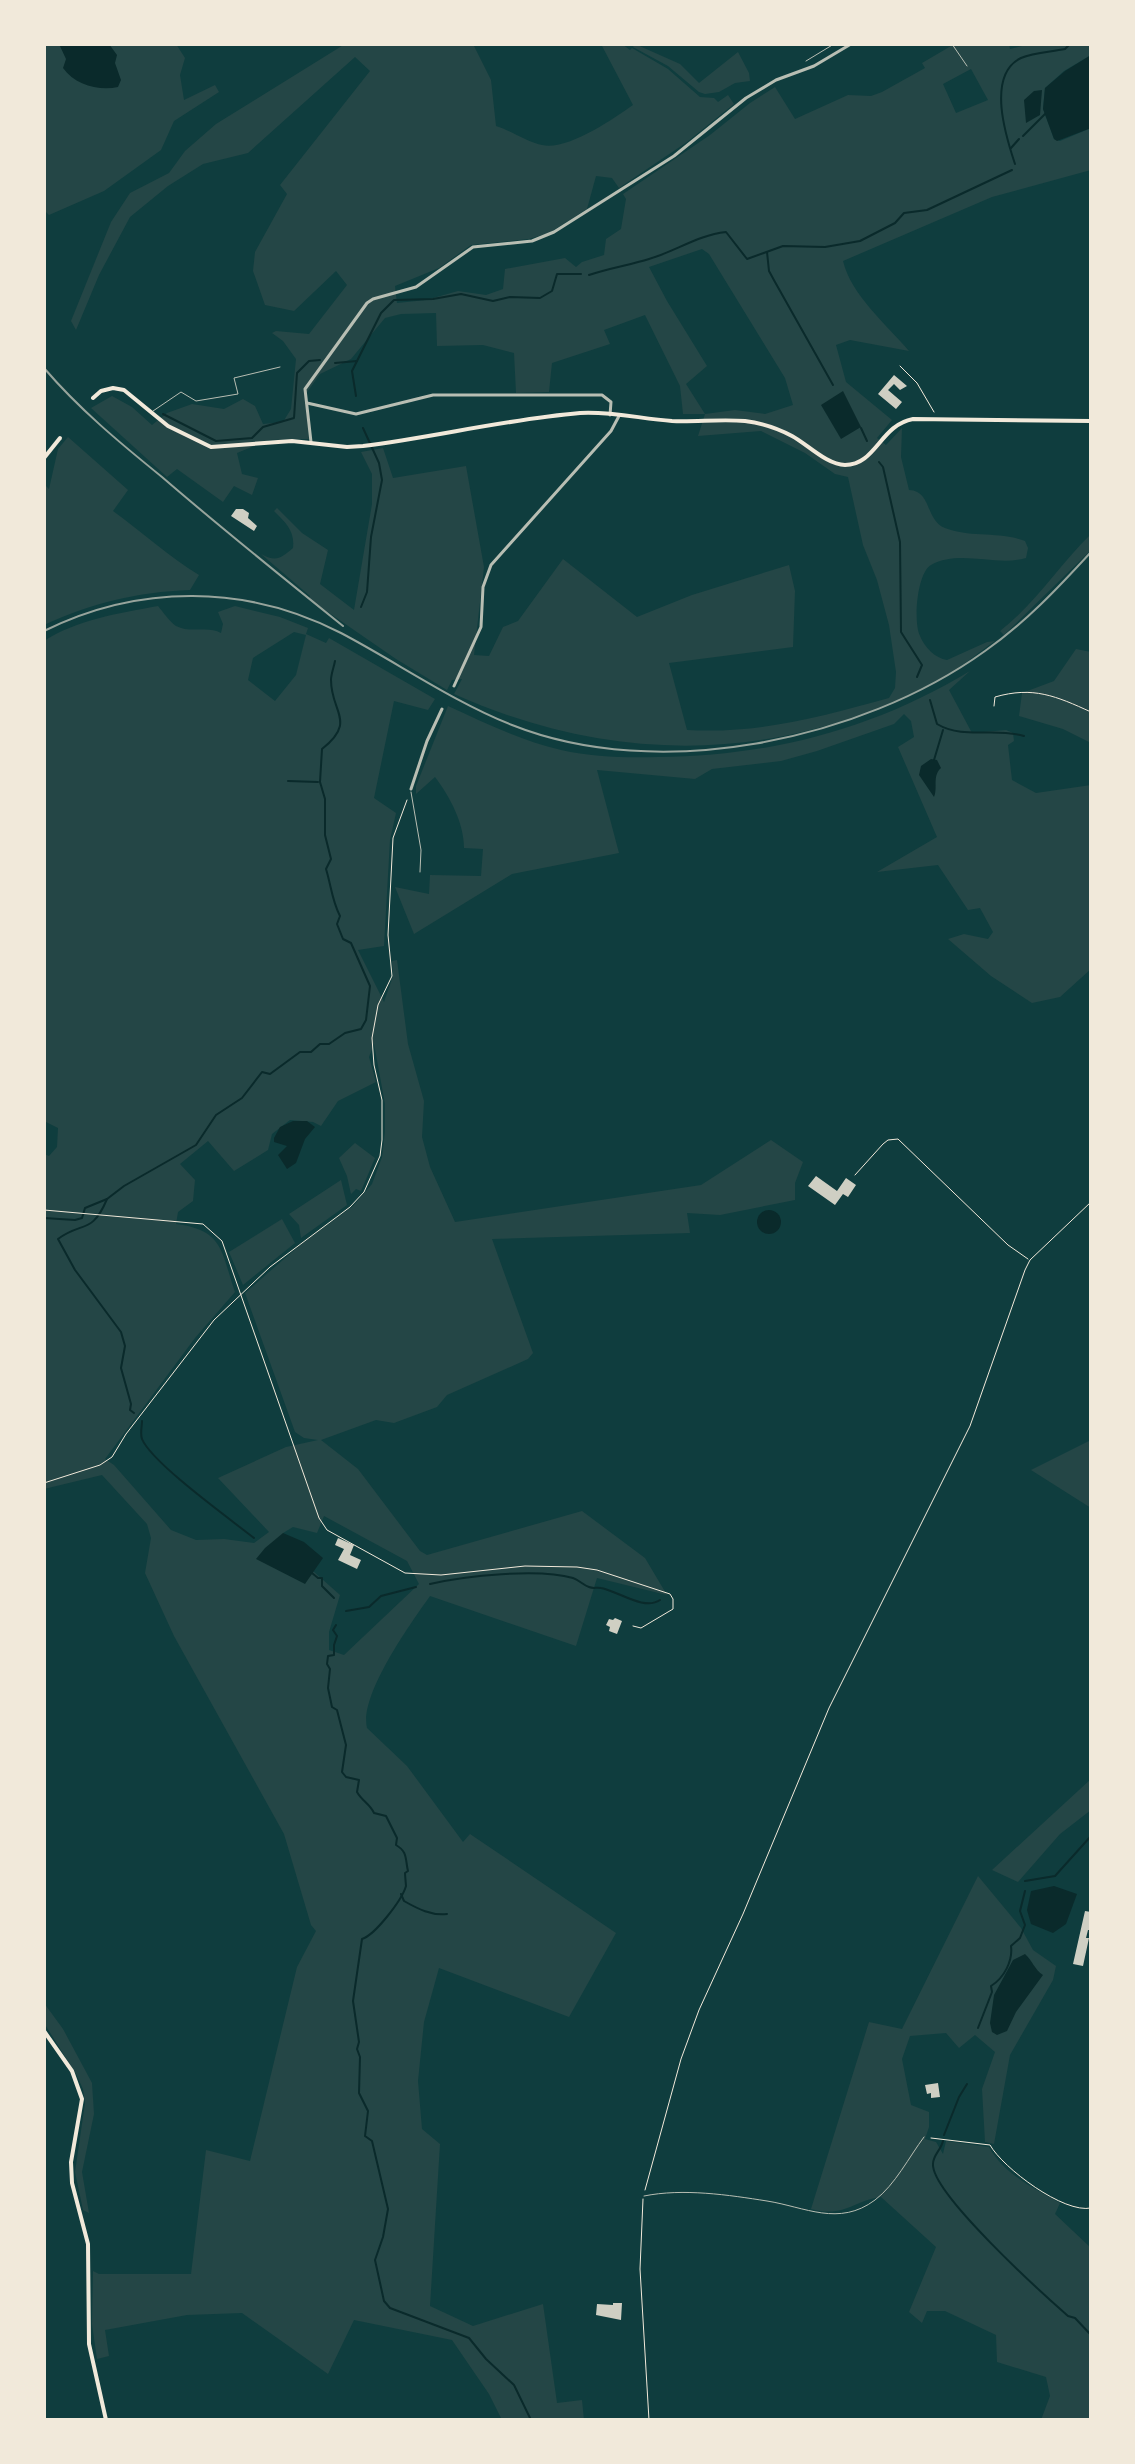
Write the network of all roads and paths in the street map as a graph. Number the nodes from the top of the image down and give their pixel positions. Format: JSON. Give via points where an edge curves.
{"nodes":[{"id":1,"x":834,"y":44,"type":"edge"},
{"id":2,"x":851,"y":44,"type":"edge"},
{"id":3,"x":952,"y":44,"type":"edge"},
{"id":4,"x":806,"y":61,"type":"dead end"},
{"id":5,"x":967,"y":66,"type":"dead end"},
{"id":6,"x":900,"y":366,"type":"dead end"},
{"id":7,"x":280,"y":367,"type":"dead end"},
{"id":8,"x":93,"y":398,"type":"dead end"},
{"id":9,"x":307,"y":403,"type":"junction"},
{"id":10,"x":151,"y":413,"type":"junction"},
{"id":11,"x":610,"y":415,"type":"junction"},
{"id":12,"x":619,"y":416,"type":"junction"},
{"id":13,"x":941,"y":420,"type":"junction"},
{"id":14,"x":1091,"y":421,"type":"edge"},
{"id":15,"x":60,"y":438,"type":"dead end"},
{"id":16,"x":311,"y":442,"type":"junction"},
{"id":17,"x":46,"y":450,"type":"edge"},
{"id":18,"x":44,"y":458,"type":"edge"},
{"id":19,"x":454,"y":686,"type":"dead end"},
{"id":20,"x":994,"y":706,"type":"dead end"},
{"id":21,"x":442,"y":709,"type":"dead end"},
{"id":22,"x":1091,"y":712,"type":"edge"},
{"id":23,"x":411,"y":789,"type":"joint"},
{"id":24,"x":407,"y":800,"type":"dead end"},
{"id":25,"x":420,"y":872,"type":"dead end"},
{"id":26,"x":855,"y":1175,"type":"dead end"},
{"id":27,"x":1091,"y":1202,"type":"edge"},
{"id":28,"x":44,"y":1210,"type":"edge"},
{"id":29,"x":1030,"y":1260,"type":"junction"},
{"id":30,"x":240,"y":1294,"type":"junction"},
{"id":31,"x":44,"y":1483,"type":"edge"},
{"id":32,"x":633,"y":1626,"type":"dead end"},
{"id":33,"x":44,"y":2031,"type":"edge"},
{"id":34,"x":924,"y":2137,"type":"joint"},
{"id":35,"x":644,"y":2196,"type":"junction"},
{"id":36,"x":1091,"y":2208,"type":"edge"},
{"id":37,"x":106,"y":2420,"type":"edge"},
{"id":38,"x":649,"y":2420,"type":"edge"}],
"edges":[{"from":1,"to":4,"type":"lane"},
{"from":2,"to":9,"type":"street","via":[[746,98],[674,156],[554,232],[532,241],[473,247],[416,287],[373,299],[305,389]]},
{"from":3,"to":5,"type":"lane"},
{"from":6,"to":13,"type":"path"},
{"from":7,"to":10,"type":"lane","via":[[234,378],[238,394],[196,401],[181,392]]},
{"from":8,"to":10,"type":"main road","via":[[101,391],[124,390]]},
{"from":9,"to":11,"type":"street","via":[[356,414],[433,395],[602,395],[611,402]]},
{"from":9,"to":16,"type":"street"},
{"from":10,"to":16,"type":"main road","via":[[211,447]]},
{"from":11,"to":12,"type":"main road"},
{"from":11,"to":16,"type":"main road","via":[[579,414],[363,446]]},
{"from":12,"to":13,"type":"main road","via":[[761,424],[845,465],[870,453],[900,422]]},
{"from":12,"to":19,"type":"street","via":[[491,565],[483,587],[481,627]]},
{"from":13,"to":14,"type":"main road"},
{"from":15,"to":17,"type":"main road"},
{"from":17,"to":18,"type":"main road"},
{"from":20,"to":22,"type":"path","via":[[995,697],[1037,691]]},
{"from":21,"to":23,"type":"street"},
{"from":23,"to":25,"type":"lane"},
{"from":24,"to":30,"type":"path","via":[[393,838],[388,935],[392,976],[378,1005],[372,1038],[382,1106],[380,1156],[359,1199]]},
{"from":26,"to":29,"type":"path","via":[[888,1140],[898,1139]]},
{"from":27,"to":29,"type":"path"},
{"from":28,"to":30,"type":"path","via":[[203,1224],[222,1241]]},
{"from":29,"to":35,"type":"path","via":[[970,1426],[829,1708],[699,2010]]},
{"from":30,"to":31,"type":"path","via":[[198,1338],[112,1457]]},
{"from":30,"to":32,"type":"path","via":[[327,1530],[405,1573],[577,1567],[670,1594],[673,1609],[641,1628]]},
{"from":33,"to":37,"type":"main road","via":[[72,2071],[82,2099],[72,2183],[88,2244],[89,2344]]},
{"from":34,"to":35,"type":"lane","via":[[878,2197],[843,2214],[716,2196]]},
{"from":34,"to":36,"type":"path","via":[[990,2145],[1016,2174],[1066,2205]]},
{"from":35,"to":38,"type":"path","via":[[640,2269]]}]}
